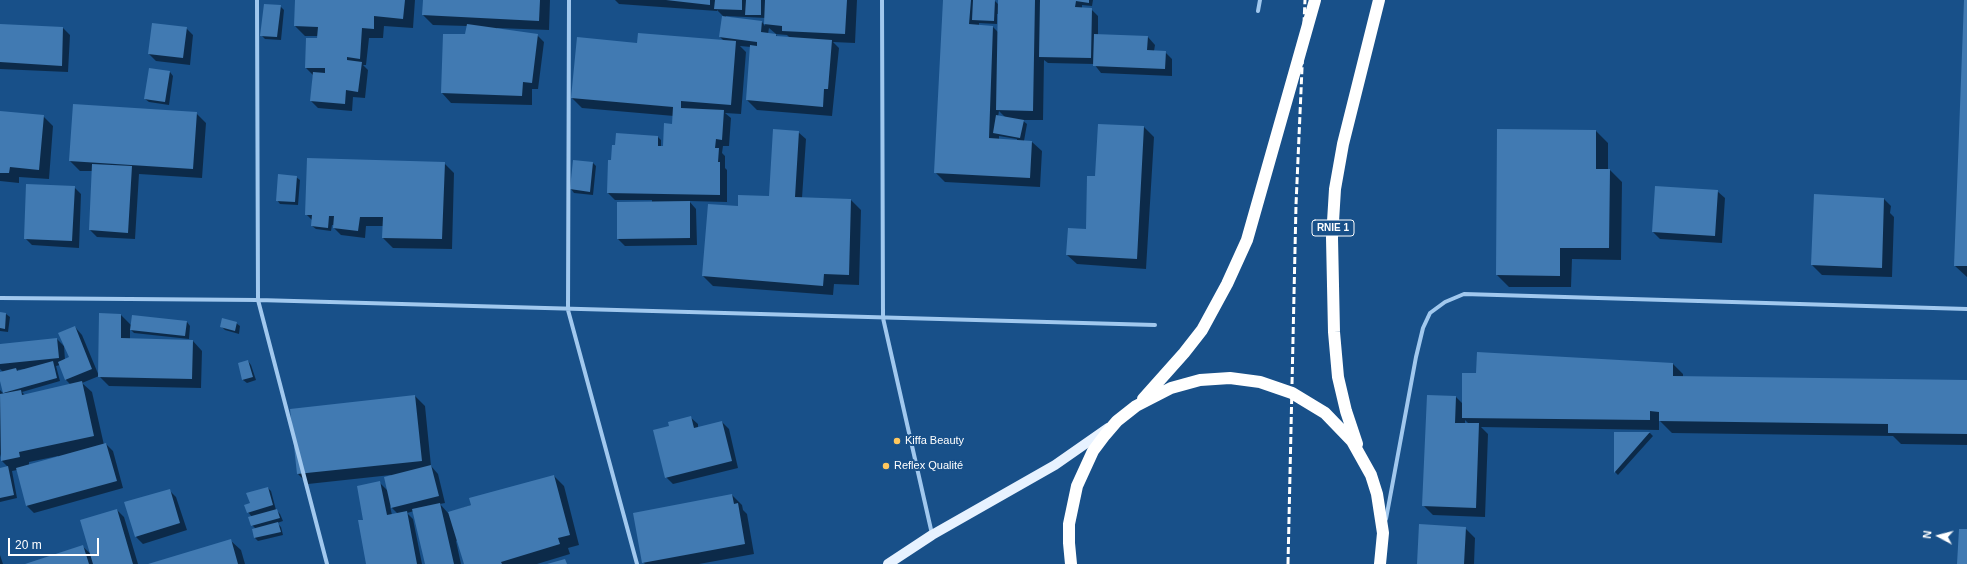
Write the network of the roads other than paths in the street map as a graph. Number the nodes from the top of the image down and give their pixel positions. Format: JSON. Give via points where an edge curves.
{"nodes":[{"id":1,"x":257,"y":0,"type":"edge"},
{"id":2,"x":569,"y":0,"type":"edge"},
{"id":3,"x":882,"y":0,"type":"edge"},
{"id":4,"x":1260,"y":0,"type":"edge"},
{"id":5,"x":1315,"y":0,"type":"edge"},
{"id":6,"x":1379,"y":0,"type":"edge"},
{"id":7,"x":1258,"y":11,"type":"dead end"},
{"id":8,"x":0,"y":298,"type":"edge"},
{"id":9,"x":258,"y":300,"type":"junction"},
{"id":10,"x":1967,"y":309,"type":"edge"},
{"id":11,"x":568,"y":310,"type":"junction"},
{"id":12,"x":883,"y":318,"type":"junction"},
{"id":13,"x":1155,"y":325,"type":"dead end"},
{"id":14,"x":1136,"y":406,"type":"junction"},
{"id":15,"x":1118,"y":421,"type":"junction"},
{"id":16,"x":1362,"y":458,"type":"junction"},
{"id":17,"x":1383,"y":532,"type":"junction"},
{"id":18,"x":932,"y":535,"type":"junction"},
{"id":19,"x":326,"y":564,"type":"edge"},
{"id":20,"x":637,"y":564,"type":"edge"},
{"id":21,"x":888,"y":564,"type":"edge"},
{"id":22,"x":1071,"y":564,"type":"edge"},
{"id":23,"x":1380,"y":564,"type":"edge"}],
"edges":[{"from":1,"to":9,"type":"street"},
{"from":2,"to":11,"type":"street"},
{"from":3,"to":12,"type":"street"},
{"from":4,"to":7,"type":"street"},
{"from":5,"to":14,"type":"highway","number":"RNIE 1","via":[[1247,240],[1202,330]]},
{"from":6,"to":16,"type":"highway","number":"RNIE 1","via":[[1343,144],[1335,190],[1332,238],[1334,332],[1338,377]]},
{"from":8,"to":9,"type":"street"},
{"from":9,"to":11,"type":"street"},
{"from":9,"to":19,"type":"street"},
{"from":10,"to":17,"type":"street","via":[[1464,294],[1445,302],[1430,313],[1423,328]]},
{"from":11,"to":12,"type":"street"},
{"from":11,"to":20,"type":"street"},
{"from":12,"to":13,"type":"street"},
{"from":12,"to":18,"type":"street"},
{"from":14,"to":15,"type":"highway","number":"RNIE 1"},
{"from":14,"to":16,"type":"highway","number":"RNIE 1","via":[[1171,388],[1200,380],[1230,378],[1260,382],[1292,393],[1325,413],[1352,441]]},
{"from":15,"to":18,"type":"main road","via":[[1055,465]]},
{"from":15,"to":22,"type":"highway","number":"RNIE 1","via":[[1093,451],[1077,486],[1069,524]]},
{"from":16,"to":17,"type":"highway","number":"RNIE 1","via":[[1377,494]]},
{"from":17,"to":23,"type":"highway","number":"RNIE 1"},
{"from":18,"to":21,"type":"main road"}]}
